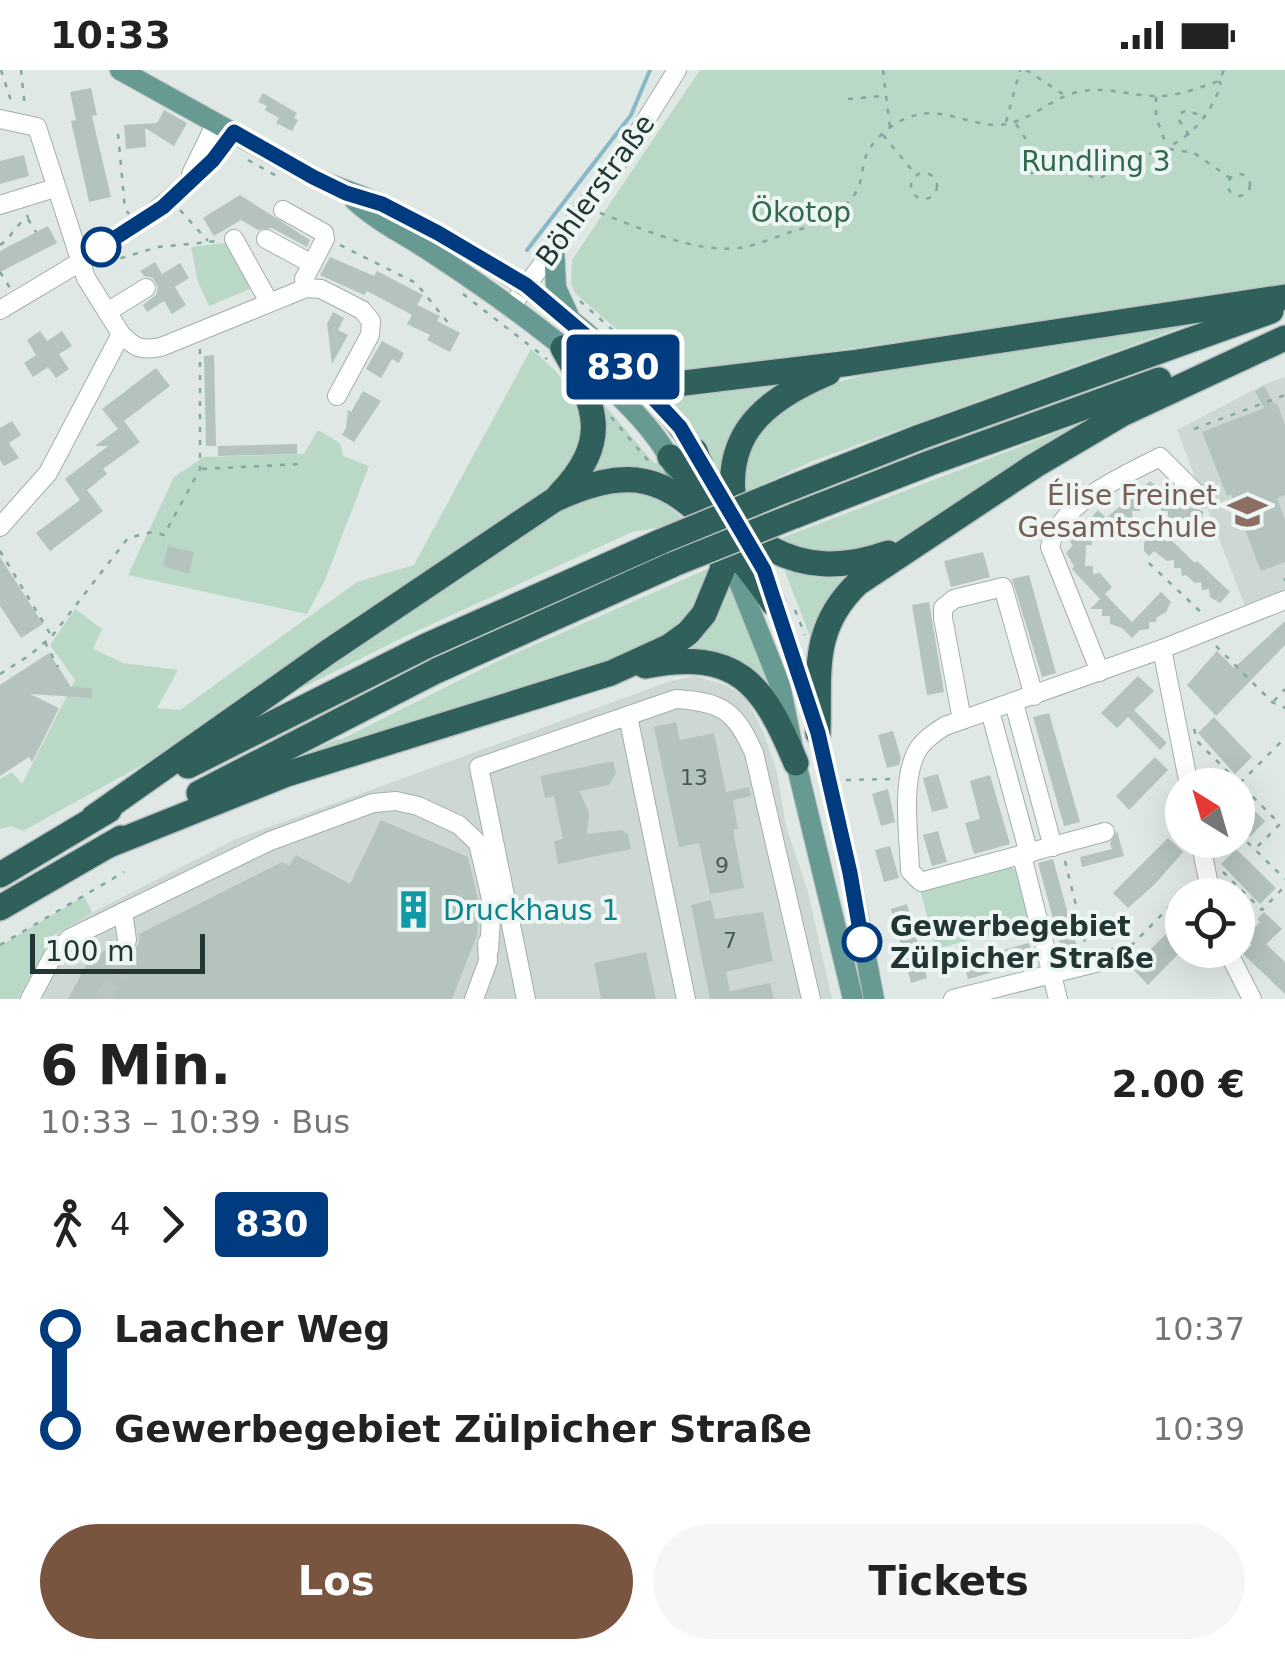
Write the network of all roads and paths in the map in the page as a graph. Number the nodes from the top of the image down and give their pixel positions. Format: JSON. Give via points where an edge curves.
{"nodes":[{"id":1,"x":1,"y":70,"type":"edge"},
{"id":2,"x":22,"y":70,"type":"edge"},
{"id":3,"x":120,"y":70,"type":"edge"},
{"id":4,"x":677,"y":70,"type":"edge"},
{"id":5,"x":883,"y":70,"type":"edge"},
{"id":6,"x":1023,"y":70,"type":"edge"},
{"id":7,"x":1224,"y":70,"type":"edge"},
{"id":8,"x":1219,"y":81,"type":"junction"},
{"id":9,"x":1064,"y":94,"type":"junction"},
{"id":10,"x":885,"y":96,"type":"junction"},
{"id":11,"x":1156,"y":96,"type":"junction"},
{"id":12,"x":848,"y":98,"type":"dead end"},
{"id":13,"x":1204,"y":117,"type":"junction"},
{"id":14,"x":14,"y":122,"type":"edge"},
{"id":15,"x":1015,"y":122,"type":"junction"},
{"id":16,"x":1006,"y":124,"type":"junction"},
{"id":17,"x":225,"y":127,"type":"junction"},
{"id":18,"x":890,"y":128,"type":"junction"},
{"id":19,"x":118,"y":134,"type":"dead end"},
{"id":20,"x":882,"y":134,"type":"junction"},
{"id":21,"x":1190,"y":136,"type":"junction"},
{"id":22,"x":1167,"y":148,"type":"junction"},
{"id":23,"x":1111,"y":162,"type":"junction"},
{"id":24,"x":1082,"y":164,"type":"junction"},
{"id":25,"x":916,"y":176,"type":"junction"},
{"id":26,"x":1230,"y":178,"type":"junction"},
{"id":27,"x":55,"y":188,"type":"junction"},
{"id":28,"x":346,"y":193,"type":"junction"},
{"id":29,"x":25,"y":198,"type":"junction"},
{"id":30,"x":0,"y":205,"type":"edge"},
{"id":31,"x":178,"y":208,"type":"dead end"},
{"id":32,"x":282,"y":210,"type":"dead end"},
{"id":33,"x":598,"y":213,"type":"dead end"},
{"id":34,"x":28,"y":218,"type":"junction"},
{"id":35,"x":135,"y":224,"type":"junction"},
{"id":36,"x":36,"y":232,"type":"dead end"},
{"id":37,"x":234,"y":239,"type":"joint"},
{"id":38,"x":266,"y":239,"type":"dead end"},
{"id":39,"x":325,"y":240,"type":"junction"},
{"id":40,"x":209,"y":242,"type":"junction"},
{"id":41,"x":0,"y":246,"type":"edge"},
{"id":42,"x":554,"y":247,"type":"junction"},
{"id":43,"x":80,"y":262,"type":"junction"},
{"id":44,"x":100,"y":264,"type":"dead end"},
{"id":45,"x":312,"y":264,"type":"junction"},
{"id":46,"x":0,"y":272,"type":"edge"},
{"id":47,"x":526,"y":285,"type":"junction"},
{"id":48,"x":146,"y":288,"type":"dead end"},
{"id":49,"x":306,"y":288,"type":"junction"},
{"id":50,"x":1285,"y":297,"type":"edge"},
{"id":51,"x":17,"y":300,"type":"junction"},
{"id":52,"x":270,"y":302,"type":"junction"},
{"id":53,"x":1285,"y":306,"type":"edge"},
{"id":54,"x":510,"y":308,"type":"junction"},
{"id":55,"x":0,"y":310,"type":"edge"},
{"id":56,"x":107,"y":312,"type":"junction"},
{"id":57,"x":571,"y":320,"type":"junction"},
{"id":58,"x":449,"y":324,"type":"dead end"},
{"id":59,"x":208,"y":332,"type":"junction"},
{"id":60,"x":120,"y":334,"type":"junction"},
{"id":61,"x":1285,"y":337,"type":"edge"},
{"id":62,"x":562,"y":348,"type":"junction"},
{"id":63,"x":852,"y":363,"type":"junction"},
{"id":64,"x":631,"y":374,"type":"junction"},
{"id":65,"x":1285,"y":395,"type":"edge"},
{"id":66,"x":337,"y":396,"type":"dead end"},
{"id":67,"x":1194,"y":430,"type":"dead end"},
{"id":68,"x":682,"y":454,"type":"junction"},
{"id":69,"x":302,"y":464,"type":"dead end"},
{"id":70,"x":200,"y":469,"type":"junction"},
{"id":71,"x":1202,"y":499,"type":"dead end"},
{"id":72,"x":554,"y":500,"type":"junction"},
{"id":73,"x":0,"y":527,"type":"edge"},
{"id":74,"x":728,"y":527,"type":"junction"},
{"id":75,"x":918,"y":540,"type":"junction"},
{"id":76,"x":0,"y":551,"type":"edge"},
{"id":77,"x":668,"y":553,"type":"junction"},
{"id":78,"x":1148,"y":563,"type":"dead end"},
{"id":79,"x":740,"y":569,"type":"junction"},
{"id":80,"x":1285,"y":600,"type":"edge"},
{"id":81,"x":773,"y":603,"type":"junction"},
{"id":82,"x":1210,"y":630,"type":"junction"},
{"id":83,"x":52,"y":636,"type":"junction"},
{"id":84,"x":45,"y":642,"type":"junction"},
{"id":85,"x":1162,"y":649,"type":"junction"},
{"id":86,"x":58,"y":667,"type":"dead end"},
{"id":87,"x":1100,"y":672,"type":"junction"},
{"id":88,"x":0,"y":674,"type":"edge"},
{"id":89,"x":611,"y":674,"type":"junction"},
{"id":90,"x":1285,"y":690,"type":"edge"},
{"id":91,"x":1034,"y":696,"type":"junction"},
{"id":92,"x":1272,"y":702,"type":"junction"},
{"id":93,"x":1014,"y":703,"type":"junction"},
{"id":94,"x":1285,"y":708,"type":"edge"},
{"id":95,"x":990,"y":711,"type":"junction"},
{"id":96,"x":628,"y":716,"type":"junction"},
{"id":97,"x":962,"y":720,"type":"junction"},
{"id":98,"x":1186,"y":721,"type":"dead end"},
{"id":99,"x":818,"y":733,"type":"junction"},
{"id":100,"x":1285,"y":738,"type":"edge"},
{"id":101,"x":796,"y":763,"type":"junction"},
{"id":102,"x":1221,"y":766,"type":"edge"},
{"id":103,"x":1186,"y":768,"type":"edge"},
{"id":104,"x":1255,"y":769,"type":"edge"},
{"id":105,"x":910,"y":778,"type":"junction"},
{"id":106,"x":829,"y":780,"type":"junction"},
{"id":107,"x":1255,"y":799,"type":"edge"},
{"id":108,"x":94,"y":818,"type":"junction"},
{"id":109,"x":1104,"y":832,"type":"dead end"},
{"id":110,"x":107,"y":846,"type":"junction"},
{"id":111,"x":1057,"y":846,"type":"junction"},
{"id":112,"x":1255,"y":850,"type":"joint"},
{"id":113,"x":1025,"y":855,"type":"junction"},
{"id":114,"x":124,"y":872,"type":"dead end"},
{"id":115,"x":0,"y":874,"type":"edge"},
{"id":116,"x":1285,"y":879,"type":"edge"},
{"id":117,"x":1285,"y":886,"type":"edge"},
{"id":118,"x":1255,"y":904,"type":"edge"},
{"id":119,"x":0,"y":908,"type":"edge"},
{"id":120,"x":123,"y":912,"type":"junction"},
{"id":121,"x":1165,"y":912,"type":"edge"},
{"id":122,"x":483,"y":930,"type":"dead end"},
{"id":123,"x":127,"y":940,"type":"tunnel mouth"},
{"id":124,"x":0,"y":946,"type":"edge"},
{"id":125,"x":490,"y":950,"type":"junction"},
{"id":126,"x":1119,"y":957,"type":"joint"},
{"id":127,"x":1091,"y":964,"type":"junction"},
{"id":128,"x":1236,"y":968,"type":"edge"},
{"id":129,"x":1053,"y":974,"type":"junction"},
{"id":130,"x":30,"y":999,"type":"edge"},
{"id":131,"x":474,"y":999,"type":"edge"},
{"id":132,"x":526,"y":999,"type":"edge"},
{"id":133,"x":686,"y":999,"type":"edge"},
{"id":134,"x":810,"y":999,"type":"edge"},
{"id":135,"x":853,"y":999,"type":"edge"},
{"id":136,"x":874,"y":999,"type":"edge"},
{"id":137,"x":954,"y":999,"type":"edge"},
{"id":138,"x":1058,"y":999,"type":"edge"},
{"id":139,"x":1252,"y":999,"type":"edge"}],
"edges":[{"from":1,"to":14,"type":"path"},
{"from":2,"to":14,"type":"path"},
{"from":3,"to":17,"type":"main road"},
{"from":4,"to":42,"type":"street","name":"Böhlerstraße"},
{"from":5,"to":10,"type":"path"},
{"from":6,"to":9,"type":"path"},
{"from":6,"to":16,"type":"path"},
{"from":7,"to":8,"type":"path"},
{"from":8,"to":11,"type":"path"},
{"from":8,"to":13,"type":"path"},
{"from":9,"to":11,"type":"path","via":[[1094,88]]},
{"from":9,"to":15,"type":"path"},
{"from":10,"to":12,"type":"path"},
{"from":10,"to":18,"type":"path"},
{"from":11,"to":22,"type":"path"},
{"from":13,"to":21,"type":"path"},
{"from":13,"to":21,"type":"path","via":[[1179,114]]},
{"from":14,"to":27,"type":"street","via":[[36,128]]},
{"from":15,"to":16,"type":"path"},
{"from":15,"to":24,"type":"path","via":[[1028,144],[1031,174]]},
{"from":16,"to":18,"type":"path","via":[[940,113],[918,114]]},
{"from":17,"to":28,"type":"main road"},
{"from":17,"to":35,"type":"street","via":[[213,160]]},
{"from":18,"to":20,"type":"path"},
{"from":19,"to":35,"type":"path","via":[[125,209]]},
{"from":20,"to":25,"type":"path"},
{"from":20,"to":33,"type":"path","via":[[866,154],[859,188],[838,211],[739,248],[656,234]]},
{"from":21,"to":22,"type":"path"},
{"from":22,"to":23,"type":"path"},
{"from":22,"to":26,"type":"path","via":[[1194,152]]},
{"from":23,"to":24,"type":"path","via":[[1098,150],[1088,152]]},
{"from":23,"to":24,"type":"path","via":[[1098,178]]},
{"from":25,"to":25,"type":"path","via":[[914,194],[934,194],[932,176]]},
{"from":26,"to":26,"type":"path","via":[[1232,194],[1248,191],[1244,175]]},
{"from":27,"to":29,"type":"street"},
{"from":27,"to":43,"type":"street"},
{"from":28,"to":47,"type":"main road","via":[[382,204]]},
{"from":28,"to":54,"type":"main road"},
{"from":29,"to":30,"type":"street"},
{"from":29,"to":34,"type":"path"},
{"from":31,"to":40,"type":"path"},
{"from":32,"to":39,"type":"street","via":[[324,233]]},
{"from":34,"to":36,"type":"path"},
{"from":34,"to":41,"type":"path"},
{"from":35,"to":43,"type":"street"},
{"from":37,"to":40,"type":"path"},
{"from":37,"to":52,"type":"street"},
{"from":38,"to":45,"type":"street"},
{"from":39,"to":45,"type":"street"},
{"from":39,"to":58,"type":"path","via":[[416,284]]},
{"from":40,"to":44,"type":"path","via":[[158,247]]},
{"from":42,"to":47,"type":"street","name":"Böhlerstraße"},
{"from":42,"to":57,"type":"main road","via":[[556,288]]},
{"from":43,"to":51,"type":"street"},
{"from":43,"to":56,"type":"street"},
{"from":45,"to":49,"type":"street"},
{"from":46,"to":51,"type":"path"},
{"from":47,"to":54,"type":"street","name":"Böhlerstraße"},
{"from":47,"to":57,"type":"main road"},
{"from":48,"to":56,"type":"street"},
{"from":49,"to":52,"type":"street"},
{"from":49,"to":66,"type":"street","via":[[321,289],[371,321]]},
{"from":50,"to":63,"type":"highway"},
{"from":51,"to":55,"type":"street"},
{"from":52,"to":59,"type":"street"},
{"from":53,"to":77,"type":"highway","bridge":true,"via":[[783,491]]},
{"from":54,"to":62,"type":"main road"},
{"from":56,"to":60,"type":"street"},
{"from":57,"to":64,"type":"main road"},
{"from":59,"to":60,"type":"street","via":[[146,350]]},
{"from":59,"to":70,"type":"path","via":[[200,345]]},
{"from":60,"to":73,"type":"street","via":[[48,473]]},
{"from":61,"to":75,"type":"highway","via":[[1122,414]]},
{"from":61,"to":77,"type":"highway","bridge":true,"via":[[794,516]]},
{"from":62,"to":68,"type":"main road"},
{"from":62,"to":72,"type":"highway","via":[[590,401],[595,433],[583,466]]},
{"from":63,"to":64,"type":"highway","via":[[666,385]]},
{"from":63,"to":74,"type":"highway","via":[[789,389],[752,424],[732,475]]},
{"from":64,"to":68,"type":"main road","via":[[680,427]]},
{"from":65,"to":67,"type":"path"},
{"from":68,"to":74,"type":"main road"},
{"from":68,"to":74,"type":"highway"},
{"from":69,"to":70,"type":"path"},
{"from":70,"to":83,"type":"path","via":[[164,535],[128,538]]},
{"from":71,"to":87,"type":"street","via":[[1160,458],[1096,489],[1053,533],[1050,547]]},
{"from":72,"to":74,"type":"highway","via":[[600,481],[645,481]]},
{"from":72,"to":108,"type":"highway"},
{"from":74,"to":75,"type":"highway","via":[[778,554],[822,566],[868,560]]},
{"from":74,"to":79,"type":"highway"},
{"from":74,"to":81,"type":"main road","via":[[764,570]]},
{"from":74,"to":89,"type":"highway","via":[[723,568],[704,614],[670,646]]},
{"from":75,"to":99,"type":"highway","via":[[835,608],[819,655]]},
{"from":76,"to":83,"type":"path"},
{"from":77,"to":108,"type":"highway","via":[[410,653]]},
{"from":77,"to":110,"type":"highway","via":[[240,770]]},
{"from":78,"to":82,"type":"path","via":[[1202,613]]},
{"from":79,"to":81,"type":"highway"},
{"from":79,"to":101,"type":"main road","via":[[780,684]]},
{"from":80,"to":82,"type":"street"},
{"from":81,"to":99,"type":"main road"},
{"from":82,"to":85,"type":"street"},
{"from":82,"to":92,"type":"path","via":[[1217,648]]},
{"from":83,"to":84,"type":"path"},
{"from":84,"to":86,"type":"path"},
{"from":84,"to":88,"type":"path"},
{"from":85,"to":87,"type":"street"},
{"from":85,"to":103,"type":"street"},
{"from":87,"to":91,"type":"street"},
{"from":89,"to":101,"type":"highway","via":[[674,661],[724,667],[765,700]]},
{"from":89,"to":110,"type":"highway","via":[[287,774]]},
{"from":90,"to":92,"type":"path"},
{"from":91,"to":93,"type":"street"},
{"from":91,"to":97,"type":"street","via":[[1003,587],[954,599],[943,608],[943,618]]},
{"from":92,"to":94,"type":"path"},
{"from":93,"to":95,"type":"street"},
{"from":93,"to":111,"type":"street"},
{"from":95,"to":97,"type":"street"},
{"from":95,"to":113,"type":"street"},
{"from":96,"to":132,"type":"street","via":[[479,767]]},
{"from":96,"to":133,"type":"street"},
{"from":96,"to":134,"type":"street","via":[[676,700],[708,701],[742,727],[754,753]]},
{"from":97,"to":105,"type":"street","via":[[928,737]]},
{"from":98,"to":102,"type":"path"},
{"from":99,"to":106,"type":"main road"},
{"from":100,"to":104,"type":"path"},
{"from":101,"to":135,"type":"main road"},
{"from":105,"to":106,"type":"path"},
{"from":105,"to":113,"type":"street","via":[[914,878],[930,882]]},
{"from":106,"to":136,"type":"main road"},
{"from":107,"to":112,"type":"path","via":[[1280,824]]},
{"from":108,"to":115,"type":"highway"},
{"from":109,"to":111,"type":"street"},
{"from":110,"to":119,"type":"highway"},
{"from":111,"to":113,"type":"street"},
{"from":111,"to":127,"type":"path"},
{"from":112,"to":116,"type":"path"},
{"from":113,"to":129,"type":"street"},
{"from":114,"to":124,"type":"path"},
{"from":117,"to":118,"type":"path","via":[[1262,910]]},
{"from":120,"to":123,"type":"street"},
{"from":120,"to":125,"type":"street","via":[[270,841],[373,803],[396,801],[470,833],[483,855],[492,903]]},
{"from":120,"to":130,"type":"street","via":[[60,946]]},
{"from":121,"to":126,"type":"path"},
{"from":122,"to":125,"type":"street"},
{"from":125,"to":131,"type":"street"},
{"from":126,"to":127,"type":"street"},
{"from":127,"to":129,"type":"street"},
{"from":128,"to":139,"type":"street"},
{"from":129,"to":137,"type":"street"},
{"from":129,"to":138,"type":"street"}]}
